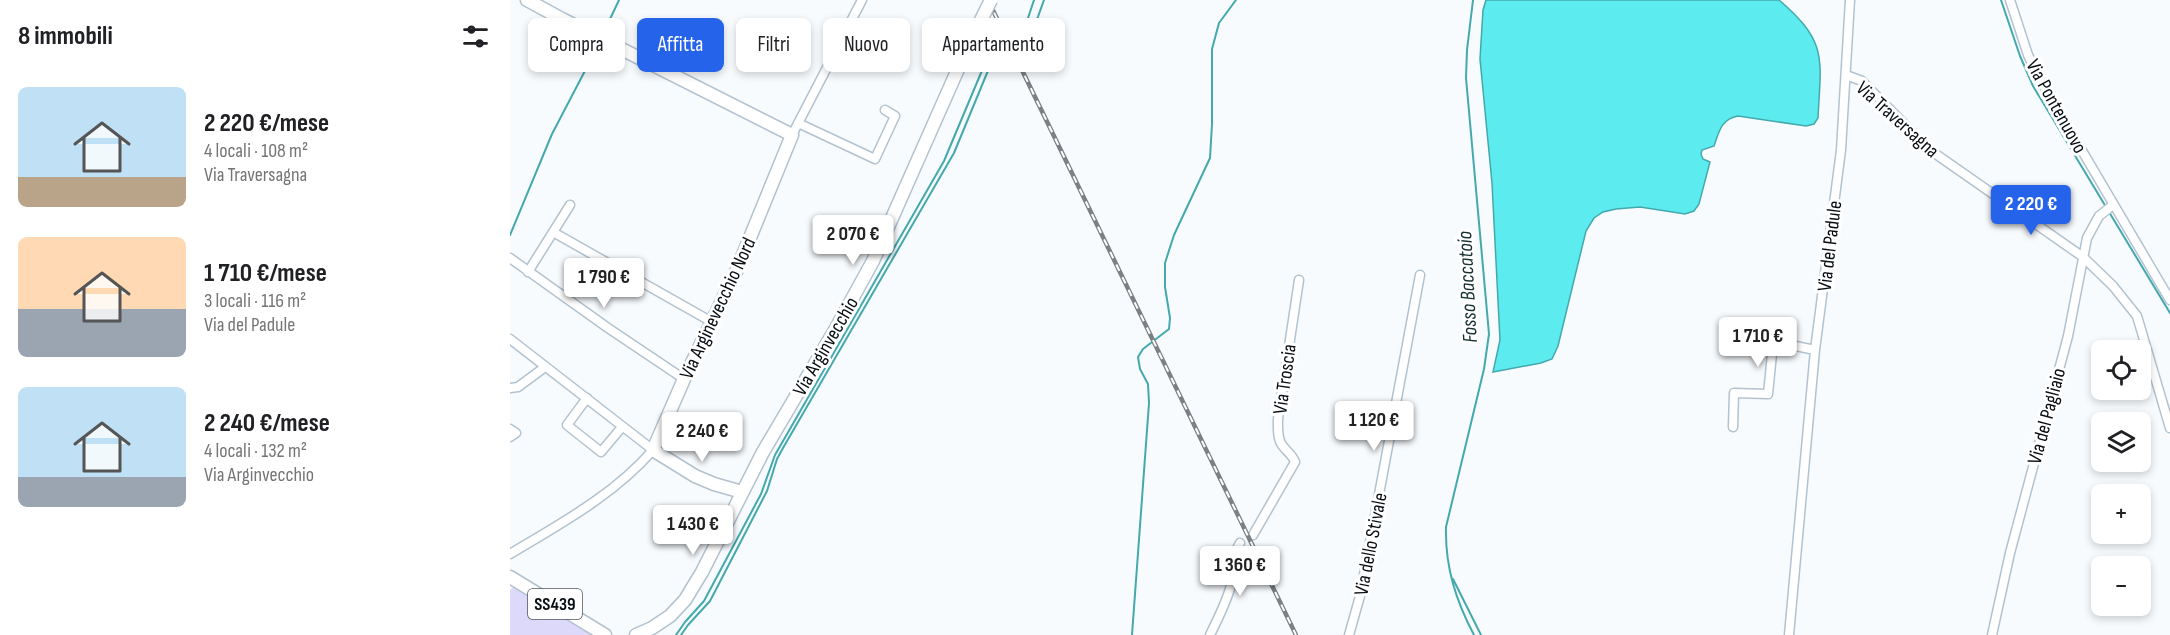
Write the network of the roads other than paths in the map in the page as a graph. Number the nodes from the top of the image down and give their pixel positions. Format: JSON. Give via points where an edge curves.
{"nodes":[{"id":1,"x":528,"y":0,"type":"edge"},
{"id":2,"x":862,"y":0,"type":"edge"},
{"id":3,"x":991,"y":0,"type":"edge"},
{"id":4,"x":1850,"y":0,"type":"edge"},
{"id":5,"x":2010,"y":0,"type":"edge"},
{"id":6,"x":1846,"y":75,"type":"junction"},
{"id":7,"x":885,"y":110,"type":"dead end"},
{"id":8,"x":798,"y":123,"type":"junction"},
{"id":9,"x":792,"y":135,"type":"junction"},
{"id":10,"x":570,"y":205,"type":"dead end"},
{"id":11,"x":2108,"y":208,"type":"junction"},
{"id":12,"x":553,"y":232,"type":"junction"},
{"id":13,"x":2083,"y":257,"type":"junction"},
{"id":14,"x":510,"y":258,"type":"edge"},
{"id":15,"x":528,"y":272,"type":"junction"},
{"id":16,"x":1420,"y":275,"type":"dead end"},
{"id":17,"x":1299,"y":280,"type":"dead end"},
{"id":18,"x":2170,"y":300,"type":"edge"},
{"id":19,"x":712,"y":322,"type":"junction"},
{"id":20,"x":510,"y":339,"type":"edge"},
{"id":21,"x":1815,"y":350,"type":"junction"},
{"id":22,"x":545,"y":367,"type":"junction"},
{"id":23,"x":684,"y":379,"type":"junction"},
{"id":24,"x":510,"y":388,"type":"edge"},
{"id":25,"x":587,"y":398,"type":"junction"},
{"id":26,"x":622,"y":427,"type":"junction"},
{"id":27,"x":1733,"y":427,"type":"dead end"},
{"id":28,"x":2170,"y":428,"type":"edge"},
{"id":29,"x":510,"y":429,"type":"edge"},
{"id":30,"x":510,"y":437,"type":"edge"},
{"id":31,"x":652,"y":450,"type":"junction"},
{"id":32,"x":742,"y":492,"type":"junction"},
{"id":33,"x":1252,"y":535,"type":"dead end"},
{"id":34,"x":1240,"y":543,"type":"dead end"},
{"id":35,"x":510,"y":554,"type":"edge"},
{"id":36,"x":510,"y":577,"type":"edge"},
{"id":37,"x":649,"y":631,"type":"edge"},
{"id":38,"x":605,"y":634,"type":"edge"},
{"id":39,"x":636,"y":635,"type":"edge"},
{"id":40,"x":1210,"y":635,"type":"edge"},
{"id":41,"x":1349,"y":635,"type":"edge"},
{"id":42,"x":1789,"y":635,"type":"edge"},
{"id":43,"x":1992,"y":635,"type":"edge"}],
"edges":[{"from":1,"to":9,"type":"main road"},
{"from":2,"to":8,"type":"street"},
{"from":3,"to":32,"type":"main road","name":"Via Arginvecchio","bridge":true,"via":[[873,261]]},
{"from":4,"to":6,"type":"street","name":"Via del Padule"},
{"from":5,"to":11,"type":"street","name":"Via Pontenuovo","via":[[2028,55]]},
{"from":6,"to":13,"type":"street","name":"Via Traversagna","via":[[1862,81],[1930,150]]},
{"from":6,"to":21,"type":"street","name":"Via del Padule"},
{"from":7,"to":8,"type":"street","via":[[895,116],[875,159]]},
{"from":8,"to":9,"type":"street"},
{"from":9,"to":19,"type":"main road","name":"Via Arginevecchio Nord"},
{"from":10,"to":12,"type":"street"},
{"from":11,"to":13,"type":"street","name":"Via del Pagliaio","via":[[2087,238]]},
{"from":11,"to":18,"type":"street","name":"Via Pontenuovo"},
{"from":12,"to":15,"type":"street"},
{"from":12,"to":19,"type":"street"},
{"from":13,"to":28,"type":"street","name":"Via Traversagna","via":[[2138,316]]},
{"from":13,"to":43,"type":"street","name":"Via del Pagliaio","via":[[2068,336]]},
{"from":14,"to":15,"type":"street"},
{"from":15,"to":23,"type":"street"},
{"from":16,"to":41,"type":"street","name":"Via dello Stivale","via":[[1360,596]]},
{"from":17,"to":33,"type":"street","name":"Via Troscia","via":[[1278,418],[1279,437],[1295,462]]},
{"from":19,"to":23,"type":"main road","name":"Via Arginevecchio Nord"},
{"from":20,"to":22,"type":"street"},
{"from":21,"to":27,"type":"street","via":[[1773,344],[1769,393],[1734,393]]},
{"from":21,"to":42,"type":"street","name":"Via del Padule"},
{"from":22,"to":24,"type":"street","via":[[518,387]]},
{"from":22,"to":25,"type":"street"},
{"from":23,"to":31,"type":"main road","name":"Via Arginevecchio Nord"},
{"from":25,"to":26,"type":"street"},
{"from":25,"to":26,"type":"street","via":[[567,424],[601,452]]},
{"from":26,"to":31,"type":"street"},
{"from":29,"to":30,"type":"street","via":[[516,433]]},
{"from":31,"to":32,"type":"main road","via":[[695,476]]},
{"from":31,"to":35,"type":"street","name":"Via Arginevecchio Nord","via":[[624,479],[579,512]]},
{"from":32,"to":37,"type":"main road","name":"Via Arginvecchio","via":[[685,600]]},
{"from":34,"to":40,"type":"street","via":[[1232,580]]},
{"from":36,"to":38,"type":"main road","number":"SS439"},
{"from":37,"to":39,"type":"main road","name":"Via Arginvecchio"}]}
